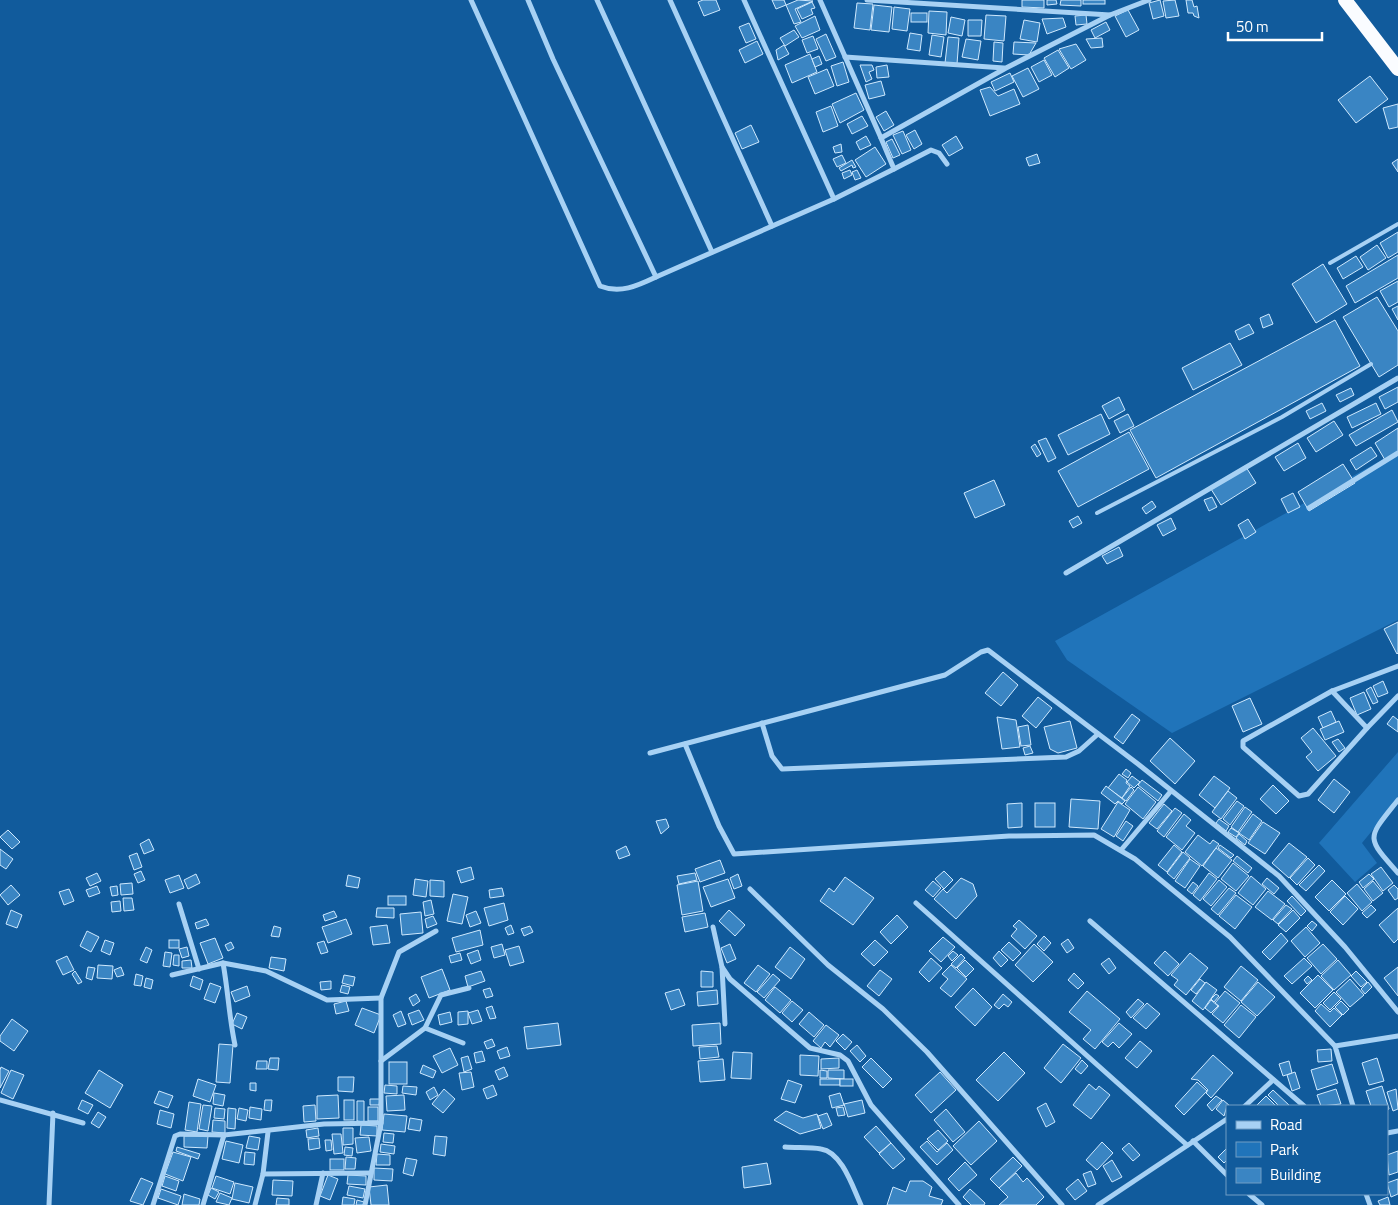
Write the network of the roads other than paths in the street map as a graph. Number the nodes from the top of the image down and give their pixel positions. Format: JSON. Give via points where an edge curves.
{"nodes":[{"id":1,"x":470,"y":0,"type":"edge"},
{"id":2,"x":528,"y":0,"type":"edge"},
{"id":3,"x":597,"y":0,"type":"edge"},
{"id":4,"x":670,"y":0,"type":"edge"},
{"id":5,"x":744,"y":0,"type":"edge"},
{"id":6,"x":820,"y":0,"type":"edge"},
{"id":7,"x":867,"y":0,"type":"edge"},
{"id":8,"x":1149,"y":0,"type":"edge"},
{"id":9,"x":1345,"y":0,"type":"edge"},
{"id":10,"x":1110,"y":15,"type":"junction"},
{"id":11,"x":845,"y":57,"type":"junction"},
{"id":12,"x":1006,"y":68,"type":"junction"},
{"id":13,"x":1398,"y":69,"type":"edge"},
{"id":14,"x":880,"y":138,"type":"junction"},
{"id":15,"x":947,"y":164,"type":"dead end"},
{"id":16,"x":894,"y":169,"type":"junction"},
{"id":17,"x":834,"y":199,"type":"junction"},
{"id":18,"x":1398,"y":224,"type":"edge"},
{"id":19,"x":772,"y":226,"type":"junction"},
{"id":20,"x":712,"y":252,"type":"junction"},
{"id":21,"x":1330,"y":263,"type":"dead end"},
{"id":22,"x":656,"y":277,"type":"junction"},
{"id":23,"x":1371,"y":364,"type":"dead end"},
{"id":24,"x":1398,"y":378,"type":"edge"},
{"id":25,"x":1398,"y":453,"type":"edge"},
{"id":26,"x":1309,"y":508,"type":"dead end"},
{"id":27,"x":1097,"y":513,"type":"dead end"},
{"id":28,"x":1066,"y":573,"type":"dead end"},
{"id":29,"x":1398,"y":666,"type":"edge"},
{"id":30,"x":1332,"y":691,"type":"junction"},
{"id":31,"x":1398,"y":696,"type":"edge"},
{"id":32,"x":762,"y":723,"type":"junction"},
{"id":33,"x":1367,"y":728,"type":"junction"},
{"id":34,"x":1098,"y":734,"type":"junction"},
{"id":35,"x":685,"y":744,"type":"junction"},
{"id":36,"x":650,"y":753,"type":"dead end"},
{"id":37,"x":1171,"y":791,"type":"junction"},
{"id":38,"x":1398,"y":800,"type":"edge"},
{"id":39,"x":1121,"y":850,"type":"junction"},
{"id":40,"x":1398,"y":873,"type":"edge"},
{"id":41,"x":750,"y":889,"type":"dead end"},
{"id":42,"x":916,"y":903,"type":"dead end"},
{"id":43,"x":179,"y":904,"type":"dead end"},
{"id":44,"x":1090,"y":921,"type":"dead end"},
{"id":45,"x":713,"y":927,"type":"dead end"},
{"id":46,"x":436,"y":931,"type":"dead end"},
{"id":47,"x":223,"y":963,"type":"junction"},
{"id":48,"x":722,"y":967,"type":"junction"},
{"id":49,"x":199,"y":969,"type":"junction"},
{"id":50,"x":172,"y":975,"type":"dead end"},
{"id":51,"x":469,"y":988,"type":"dead end"},
{"id":52,"x":381,"y":998,"type":"junction"},
{"id":53,"x":1398,"y":1012,"type":"edge"},
{"id":54,"x":725,"y":1024,"type":"dead end"},
{"id":55,"x":425,"y":1028,"type":"junction"},
{"id":56,"x":1398,"y":1036,"type":"edge"},
{"id":57,"x":463,"y":1043,"type":"dead end"},
{"id":58,"x":235,"y":1045,"type":"dead end"},
{"id":59,"x":1336,"y":1046,"type":"junction"},
{"id":60,"x":381,"y":1061,"type":"junction"},
{"id":61,"x":1273,"y":1080,"type":"junction"},
{"id":62,"x":0,"y":1100,"type":"edge"},
{"id":63,"x":1246,"y":1105,"type":"edge"},
{"id":64,"x":1303,"y":1105,"type":"edge"},
{"id":65,"x":1353,"y":1105,"type":"edge"},
{"id":66,"x":53,"y":1113,"type":"junction"},
{"id":67,"x":1226,"y":1121,"type":"edge"},
{"id":68,"x":83,"y":1123,"type":"dead end"},
{"id":69,"x":381,"y":1123,"type":"junction"},
{"id":70,"x":268,"y":1132,"type":"junction"},
{"id":71,"x":224,"y":1135,"type":"junction"},
{"id":72,"x":1193,"y":1141,"type":"junction"},
{"id":73,"x":1187,"y":1145,"type":"junction"},
{"id":74,"x":785,"y":1148,"type":"dead end"},
{"id":75,"x":323,"y":1173,"type":"junction"},
{"id":76,"x":371,"y":1173,"type":"junction"},
{"id":77,"x":263,"y":1174,"type":"junction"},
{"id":78,"x":1226,"y":1174,"type":"edge"},
{"id":79,"x":1250,"y":1195,"type":"edge"},
{"id":80,"x":49,"y":1205,"type":"edge"},
{"id":81,"x":152,"y":1205,"type":"edge"},
{"id":82,"x":202,"y":1205,"type":"edge"},
{"id":83,"x":255,"y":1205,"type":"edge"},
{"id":84,"x":316,"y":1205,"type":"edge"},
{"id":85,"x":365,"y":1205,"type":"edge"},
{"id":86,"x":861,"y":1205,"type":"edge"},
{"id":87,"x":959,"y":1205,"type":"edge"},
{"id":88,"x":1062,"y":1205,"type":"edge"},
{"id":89,"x":1098,"y":1205,"type":"edge"},
{"id":90,"x":1262,"y":1205,"type":"edge"}],
"edges":[{"from":1,"to":22,"type":"street","via":[[600,286],[613,291]]},
{"from":2,"to":22,"type":"street"},
{"from":3,"to":20,"type":"street"},
{"from":4,"to":19,"type":"street"},
{"from":5,"to":17,"type":"street"},
{"from":6,"to":11,"type":"street"},
{"from":7,"to":10,"type":"street"},
{"from":8,"to":10,"type":"street"},
{"from":9,"to":13,"type":"highway"},
{"from":10,"to":12,"type":"street"},
{"from":11,"to":12,"type":"street"},
{"from":11,"to":14,"type":"street"},
{"from":12,"to":14,"type":"street"},
{"from":14,"to":16,"type":"street"},
{"from":15,"to":16,"type":"street","via":[[939,153],[931,150]]},
{"from":16,"to":17,"type":"street"},
{"from":17,"to":19,"type":"street"},
{"from":18,"to":21,"type":"lane"},
{"from":19,"to":20,"type":"street"},
{"from":20,"to":22,"type":"street"},
{"from":23,"to":27,"type":"lane","via":[[1282,417]]},
{"from":24,"to":28,"type":"street"},
{"from":25,"to":26,"type":"street"},
{"from":29,"to":30,"type":"street"},
{"from":30,"to":33,"type":"street"},
{"from":30,"to":33,"type":"street","via":[[1243,741],[1243,747],[1299,796],[1304,796]]},
{"from":31,"to":33,"type":"street"},
{"from":32,"to":34,"type":"street","via":[[772,756],[782,769],[1066,757],[1079,751]]},
{"from":32,"to":34,"type":"street","via":[[945,675],[988,650]]},
{"from":32,"to":35,"type":"street"},
{"from":34,"to":37,"type":"street"},
{"from":35,"to":36,"type":"street"},
{"from":35,"to":39,"type":"street","via":[[734,854],[999,836],[1094,835]]},
{"from":37,"to":39,"type":"street"},
{"from":37,"to":53,"type":"street","via":[[1279,876]]},
{"from":38,"to":40,"type":"street","via":[[1379,825],[1373,841]]},
{"from":39,"to":59,"type":"street","via":[[1230,938]]},
{"from":41,"to":88,"type":"street","via":[[828,965],[883,1009],[927,1052]]},
{"from":42,"to":73,"type":"street"},
{"from":43,"to":49,"type":"street"},
{"from":44,"to":61,"type":"street"},
{"from":45,"to":48,"type":"street"},
{"from":46,"to":52,"type":"street","via":[[399,952]]},
{"from":47,"to":49,"type":"street"},
{"from":47,"to":52,"type":"street","via":[[266,971],[327,1000]]},
{"from":47,"to":58,"type":"street"},
{"from":48,"to":54,"type":"street"},
{"from":48,"to":87,"type":"street","via":[[730,979],[810,1048],[840,1055],[848,1061],[871,1105]]},
{"from":49,"to":50,"type":"street"},
{"from":51,"to":55,"type":"street","via":[[440,995]]},
{"from":52,"to":60,"type":"street"},
{"from":55,"to":57,"type":"street"},
{"from":55,"to":60,"type":"street"},
{"from":56,"to":59,"type":"street"},
{"from":59,"to":65,"type":"street"},
{"from":60,"to":69,"type":"street"},
{"from":61,"to":63,"type":"street"},
{"from":61,"to":64,"type":"street"},
{"from":62,"to":66,"type":"street"},
{"from":66,"to":68,"type":"street"},
{"from":66,"to":80,"type":"street"},
{"from":67,"to":72,"type":"street"},
{"from":69,"to":70,"type":"street","via":[[324,1124]]},
{"from":69,"to":76,"type":"street"},
{"from":70,"to":71,"type":"street"},
{"from":70,"to":77,"type":"street"},
{"from":71,"to":81,"type":"street","via":[[175,1136]]},
{"from":71,"to":82,"type":"street"},
{"from":72,"to":73,"type":"street"},
{"from":72,"to":78,"type":"street"},
{"from":73,"to":89,"type":"street"},
{"from":74,"to":86,"type":"street","via":[[829,1152],[839,1161]]},
{"from":75,"to":76,"type":"street"},
{"from":75,"to":77,"type":"street"},
{"from":75,"to":84,"type":"street"},
{"from":76,"to":85,"type":"street"},
{"from":77,"to":83,"type":"street"},
{"from":79,"to":90,"type":"street"}]}
